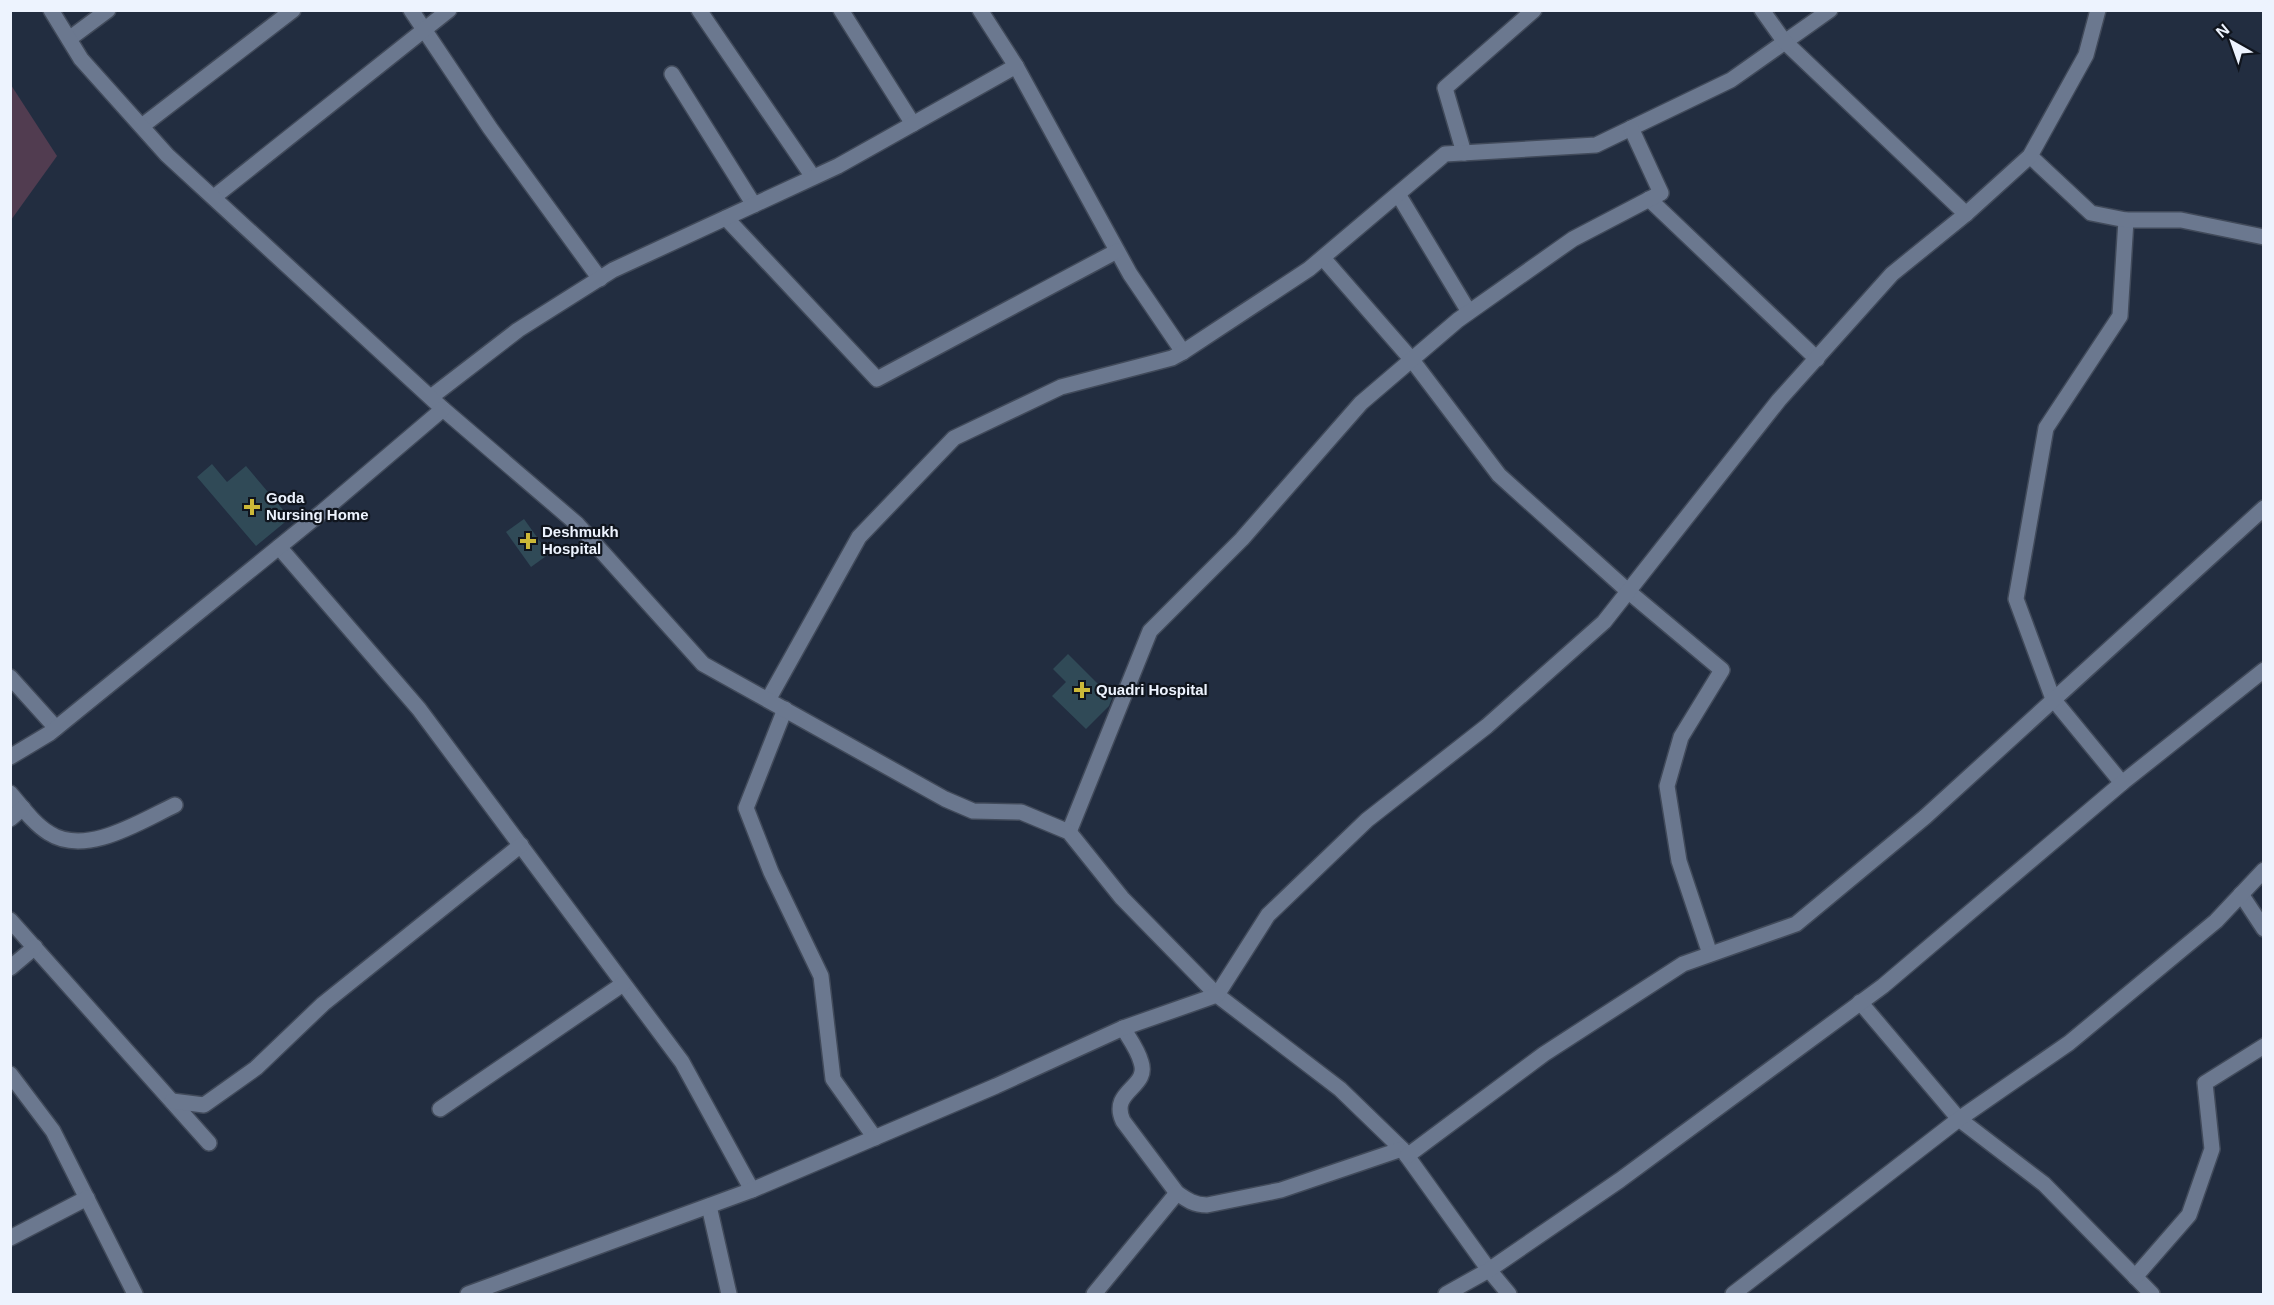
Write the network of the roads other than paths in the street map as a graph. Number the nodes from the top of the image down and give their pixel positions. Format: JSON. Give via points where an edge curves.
{"nodes":[{"id":1,"x":51,"y":10,"type":"edge"},
{"id":2,"x":108,"y":10,"type":"edge"},
{"id":3,"x":293,"y":10,"type":"edge"},
{"id":4,"x":411,"y":10,"type":"edge"},
{"id":5,"x":449,"y":10,"type":"edge"},
{"id":6,"x":699,"y":10,"type":"edge"},
{"id":7,"x":841,"y":10,"type":"edge"},
{"id":8,"x":980,"y":10,"type":"edge"},
{"id":9,"x":1534,"y":10,"type":"edge"},
{"id":10,"x":1762,"y":10,"type":"edge"},
{"id":11,"x":1830,"y":10,"type":"edge"},
{"id":12,"x":2098,"y":10,"type":"edge"},
{"id":13,"x":425,"y":29,"type":"junction"},
{"id":14,"x":69,"y":39,"type":"junction"},
{"id":15,"x":1784,"y":41,"type":"junction"},
{"id":16,"x":1016,"y":66,"type":"junction"},
{"id":17,"x":672,"y":74,"type":"dead end"},
{"id":18,"x":913,"y":124,"type":"junction"},
{"id":19,"x":142,"y":126,"type":"junction"},
{"id":20,"x":1631,"y":128,"type":"junction"},
{"id":21,"x":1464,"y":153,"type":"junction"},
{"id":22,"x":2030,"y":156,"type":"junction"},
{"id":23,"x":813,"y":177,"type":"junction"},
{"id":24,"x":1398,"y":194,"type":"junction"},
{"id":25,"x":214,"y":197,"type":"junction"},
{"id":26,"x":1649,"y":199,"type":"junction"},
{"id":27,"x":754,"y":205,"type":"junction"},
{"id":28,"x":1966,"y":214,"type":"junction"},
{"id":29,"x":726,"y":218,"type":"junction"},
{"id":30,"x":2126,"y":220,"type":"junction"},
{"id":31,"x":2264,"y":237,"type":"edge"},
{"id":32,"x":1117,"y":251,"type":"junction"},
{"id":33,"x":1323,"y":258,"type":"junction"},
{"id":34,"x":600,"y":279,"type":"junction"},
{"id":35,"x":1469,"y":312,"type":"junction"},
{"id":36,"x":1183,"y":352,"type":"junction"},
{"id":37,"x":1816,"y":359,"type":"junction"},
{"id":38,"x":1412,"y":360,"type":"junction"},
{"id":39,"x":431,"y":397,"type":"junction"},
{"id":40,"x":443,"y":409,"type":"junction"},
{"id":41,"x":2264,"y":508,"type":"edge"},
{"id":42,"x":279,"y":547,"type":"junction"},
{"id":43,"x":1629,"y":592,"type":"junction"},
{"id":44,"x":2264,"y":670,"type":"edge"},
{"id":45,"x":10,"y":676,"type":"edge"},
{"id":46,"x":2053,"y":699,"type":"junction"},
{"id":47,"x":768,"y":700,"type":"junction"},
{"id":48,"x":785,"y":709,"type":"junction"},
{"id":49,"x":56,"y":728,"type":"junction"},
{"id":50,"x":10,"y":757,"type":"edge"},
{"id":51,"x":2122,"y":783,"type":"junction"},
{"id":52,"x":10,"y":793,"type":"edge"},
{"id":53,"x":175,"y":805,"type":"dead end"},
{"id":54,"x":23,"y":807,"type":"junction"},
{"id":55,"x":10,"y":819,"type":"edge"},
{"id":56,"x":1069,"y":832,"type":"junction"},
{"id":57,"x":520,"y":845,"type":"junction"},
{"id":58,"x":2264,"y":870,"type":"edge"},
{"id":59,"x":2241,"y":894,"type":"junction"},
{"id":60,"x":10,"y":920,"type":"edge"},
{"id":61,"x":2264,"y":929,"type":"edge"},
{"id":62,"x":35,"y":947,"type":"junction"},
{"id":63,"x":1710,"y":954,"type":"junction"},
{"id":64,"x":10,"y":968,"type":"edge"},
{"id":65,"x":623,"y":984,"type":"junction"},
{"id":66,"x":1217,"y":995,"type":"junction"},
{"id":67,"x":1860,"y":1002,"type":"junction"},
{"id":68,"x":1123,"y":1028,"type":"junction"},
{"id":69,"x":2264,"y":1046,"type":"edge"},
{"id":70,"x":10,"y":1074,"type":"edge"},
{"id":71,"x":172,"y":1101,"type":"junction"},
{"id":72,"x":440,"y":1109,"type":"dead end"},
{"id":73,"x":1959,"y":1119,"type":"junction"},
{"id":74,"x":875,"y":1138,"type":"junction"},
{"id":75,"x":209,"y":1143,"type":"dead end"},
{"id":76,"x":1405,"y":1153,"type":"junction"},
{"id":77,"x":752,"y":1190,"type":"junction"},
{"id":78,"x":1177,"y":1192,"type":"junction"},
{"id":79,"x":87,"y":1198,"type":"junction"},
{"id":80,"x":709,"y":1206,"type":"junction"},
{"id":81,"x":10,"y":1238,"type":"edge"},
{"id":82,"x":1489,"y":1270,"type":"junction"},
{"id":83,"x":2135,"y":1277,"type":"junction"},
{"id":84,"x":135,"y":1294,"type":"edge"},
{"id":85,"x":468,"y":1294,"type":"edge"},
{"id":86,"x":729,"y":1294,"type":"edge"},
{"id":87,"x":1094,"y":1294,"type":"edge"},
{"id":88,"x":1446,"y":1294,"type":"edge"},
{"id":89,"x":1509,"y":1294,"type":"edge"},
{"id":90,"x":1733,"y":1294,"type":"edge"},
{"id":91,"x":2152,"y":1294,"type":"edge"}],
"edges":[{"from":1,"to":14,"type":"street"},
{"from":2,"to":14,"type":"street"},
{"from":3,"to":19,"type":"street"},
{"from":4,"to":13,"type":"street"},
{"from":5,"to":13,"type":"street"},
{"from":6,"to":23,"type":"street"},
{"from":7,"to":18,"type":"street"},
{"from":8,"to":16,"type":"street"},
{"from":9,"to":21,"type":"street","via":[[1444,88]]},
{"from":10,"to":15,"type":"street"},
{"from":11,"to":15,"type":"street"},
{"from":12,"to":22,"type":"street","via":[[2086,55]]},
{"from":13,"to":25,"type":"street"},
{"from":13,"to":34,"type":"street","via":[[490,128]]},
{"from":14,"to":19,"type":"street","via":[[81,59]]},
{"from":15,"to":20,"type":"street","via":[[1731,80]]},
{"from":15,"to":28,"type":"street"},
{"from":16,"to":18,"type":"street"},
{"from":16,"to":32,"type":"street"},
{"from":17,"to":27,"type":"street"},
{"from":18,"to":23,"type":"street"},
{"from":19,"to":25,"type":"street","via":[[167,155]]},
{"from":20,"to":21,"type":"street","via":[[1596,145]]},
{"from":20,"to":26,"type":"street","via":[[1661,193]]},
{"from":21,"to":24,"type":"street","via":[[1445,154]]},
{"from":22,"to":28,"type":"street"},
{"from":22,"to":30,"type":"street","via":[[2091,213]]},
{"from":23,"to":27,"type":"street"},
{"from":24,"to":33,"type":"street"},
{"from":24,"to":35,"type":"street"},
{"from":25,"to":39,"type":"street"},
{"from":26,"to":35,"type":"street","via":[[1573,239]]},
{"from":26,"to":37,"type":"street"},
{"from":27,"to":29,"type":"street"},
{"from":28,"to":37,"type":"street","via":[[1892,274]]},
{"from":29,"to":32,"type":"street","via":[[877,379]]},
{"from":29,"to":34,"type":"street"},
{"from":30,"to":31,"type":"street","via":[[2181,220]]},
{"from":30,"to":46,"type":"street","via":[[2120,316],[2046,428],[2016,599]]},
{"from":32,"to":36,"type":"street"},
{"from":33,"to":36,"type":"street"},
{"from":33,"to":38,"type":"street"},
{"from":34,"to":39,"type":"street","via":[[518,330]]},
{"from":35,"to":38,"type":"street"},
{"from":36,"to":47,"type":"street","via":[[1061,387],[954,438],[859,537]]},
{"from":37,"to":43,"type":"street","via":[[1779,400]]},
{"from":38,"to":43,"type":"street","via":[[1499,475]]},
{"from":38,"to":56,"type":"street","via":[[1361,403],[1242,539],[1150,631]]},
{"from":39,"to":40,"type":"street"},
{"from":40,"to":42,"type":"street"},
{"from":40,"to":47,"type":"street","via":[[577,524],[703,664]]},
{"from":41,"to":46,"type":"street"},
{"from":42,"to":49,"type":"street"},
{"from":42,"to":57,"type":"street","via":[[419,709]]},
{"from":43,"to":63,"type":"street","via":[[1722,670],[1681,737],[1667,786],[1679,861]]},
{"from":43,"to":66,"type":"street","via":[[1604,622],[1487,726],[1367,820],[1268,915]]},
{"from":44,"to":51,"type":"street"},
{"from":45,"to":49,"type":"street"},
{"from":46,"to":51,"type":"street"},
{"from":46,"to":63,"type":"street","via":[[1925,817],[1796,924]]},
{"from":47,"to":48,"type":"street"},
{"from":48,"to":56,"type":"street","via":[[945,799],[973,811],[1021,812]]},
{"from":48,"to":74,"type":"street","via":[[746,808],[771,872],[821,976],[833,1079]]},
{"from":49,"to":50,"type":"street"},
{"from":51,"to":67,"type":"street"},
{"from":52,"to":54,"type":"street"},
{"from":53,"to":54,"type":"street","via":[[88,841],[57,837],[42,828]]},
{"from":54,"to":55,"type":"street"},
{"from":56,"to":66,"type":"street","via":[[1122,898]]},
{"from":57,"to":65,"type":"street"},
{"from":57,"to":71,"type":"street","via":[[322,1004],[256,1068],[204,1105]]},
{"from":58,"to":59,"type":"street"},
{"from":59,"to":61,"type":"street"},
{"from":59,"to":73,"type":"street","via":[[2216,921],[2070,1042]]},
{"from":60,"to":62,"type":"street"},
{"from":62,"to":64,"type":"street"},
{"from":62,"to":71,"type":"street"},
{"from":63,"to":76,"type":"street","via":[[1683,964],[1544,1054]]},
{"from":65,"to":72,"type":"street"},
{"from":65,"to":77,"type":"street","via":[[682,1062]]},
{"from":66,"to":68,"type":"street"},
{"from":66,"to":76,"type":"street","via":[[1340,1089]]},
{"from":67,"to":73,"type":"street"},
{"from":67,"to":82,"type":"street","via":[[1638,1167]]},
{"from":68,"to":74,"type":"street"},
{"from":68,"to":78,"type":"street","via":[[1142,1062],[1142,1071],[1119,1103],[1119,1112]]},
{"from":69,"to":83,"type":"street","via":[[2205,1083],[2212,1149],[2189,1215]]},
{"from":70,"to":79,"type":"street","via":[[53,1131]]},
{"from":71,"to":75,"type":"street"},
{"from":73,"to":83,"type":"street","via":[[2044,1184]]},
{"from":73,"to":90,"type":"street"},
{"from":74,"to":77,"type":"street"},
{"from":76,"to":78,"type":"street","via":[[1281,1190],[1207,1205],[1188,1201]]},
{"from":76,"to":82,"type":"street"},
{"from":77,"to":80,"type":"street"},
{"from":78,"to":87,"type":"street"},
{"from":79,"to":81,"type":"street"},
{"from":79,"to":84,"type":"street"},
{"from":80,"to":85,"type":"street"},
{"from":80,"to":86,"type":"street"},
{"from":82,"to":88,"type":"street"},
{"from":82,"to":89,"type":"street"},
{"from":83,"to":91,"type":"street"}]}
